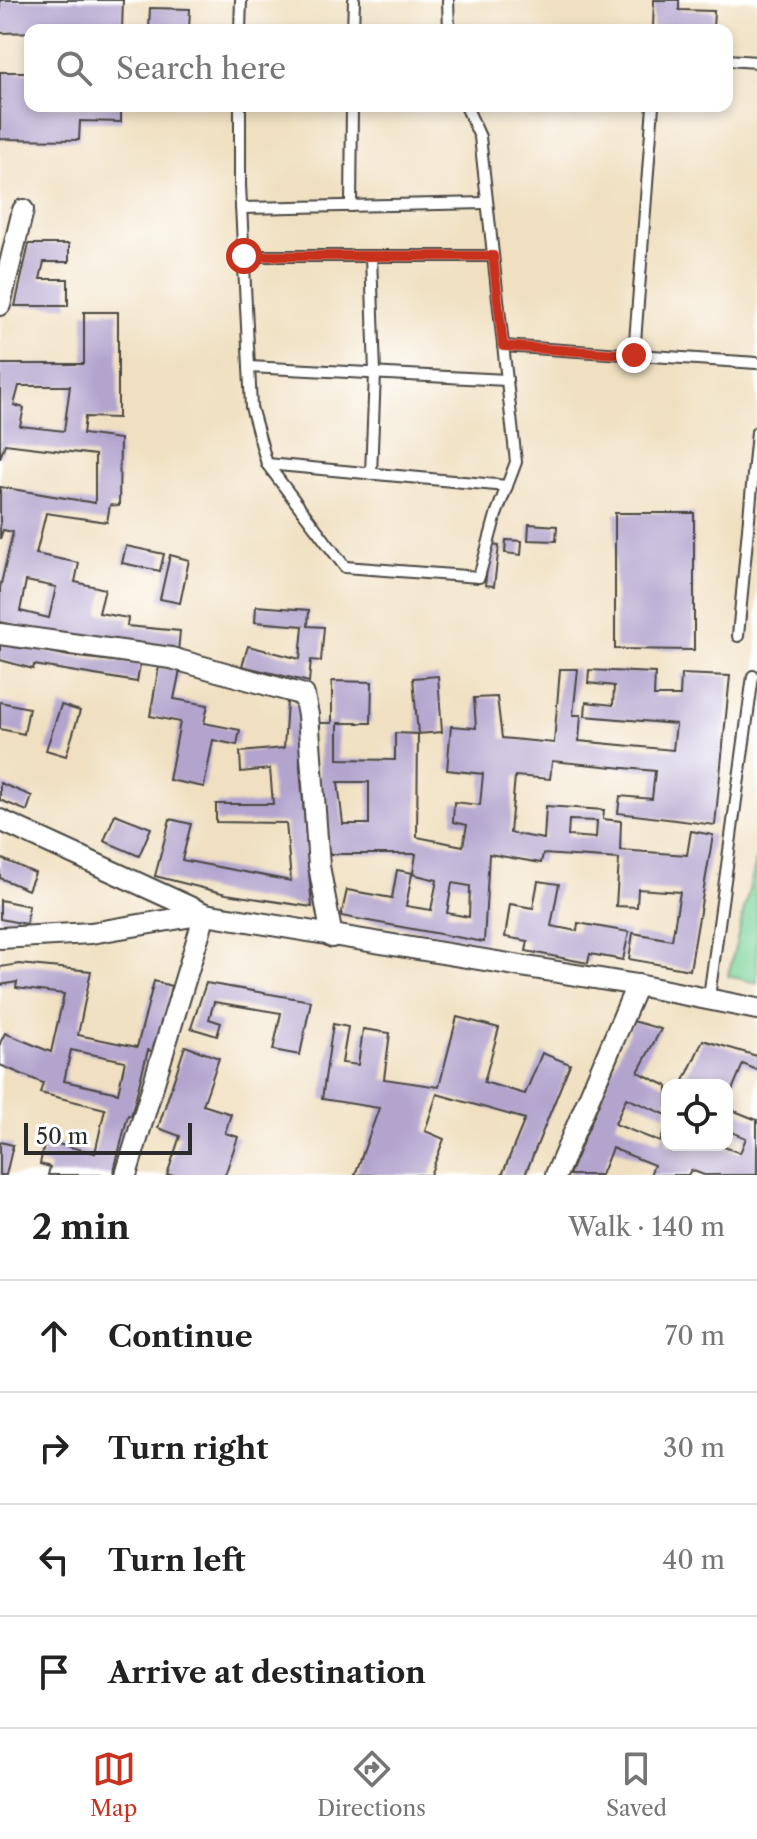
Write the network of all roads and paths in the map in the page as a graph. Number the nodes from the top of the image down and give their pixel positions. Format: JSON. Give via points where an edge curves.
{"nodes":[{"id":1,"x":241,"y":0,"type":"edge"},
{"id":2,"x":354,"y":0,"type":"edge"},
{"id":3,"x":448,"y":0,"type":"edge"},
{"id":4,"x":240,"y":24,"type":"edge"},
{"id":5,"x":353,"y":24,"type":"edge"},
{"id":6,"x":449,"y":24,"type":"edge"},
{"id":7,"x":733,"y":60,"type":"edge"},
{"id":8,"x":757,"y":62,"type":"edge"},
{"id":9,"x":240,"y":112,"type":"edge"},
{"id":10,"x":352,"y":112,"type":"edge"},
{"id":11,"x":469,"y":112,"type":"edge"},
{"id":12,"x":653,"y":112,"type":"edge"},
{"id":13,"x":487,"y":203,"type":"junction"},
{"id":14,"x":351,"y":206,"type":"junction"},
{"id":15,"x":241,"y":208,"type":"junction"},
{"id":16,"x":23,"y":210,"type":"dead end"},
{"id":17,"x":244,"y":256,"type":"junction"},
{"id":18,"x":371,"y":256,"type":"junction"},
{"id":19,"x":493,"y":256,"type":"junction"},
{"id":20,"x":0,"y":305,"type":"edge"},
{"id":21,"x":503,"y":346,"type":"junction"},
{"id":22,"x":634,"y":355,"type":"junction"},
{"id":23,"x":757,"y":363,"type":"edge"},
{"id":24,"x":249,"y":367,"type":"junction"},
{"id":25,"x":375,"y":373,"type":"junction"},
{"id":26,"x":507,"y":380,"type":"junction"},
{"id":27,"x":757,"y":432,"type":"edge"},
{"id":28,"x":267,"y":464,"type":"junction"},
{"id":29,"x":371,"y":474,"type":"junction"},
{"id":30,"x":507,"y":486,"type":"junction"},
{"id":31,"x":0,"y":634,"type":"edge"},
{"id":32,"x":738,"y":636,"type":"dead end"},
{"id":33,"x":753,"y":676,"type":"dead end"},
{"id":34,"x":0,"y":820,"type":"edge"},
{"id":35,"x":205,"y":914,"type":"junction"},
{"id":36,"x":332,"y":937,"type":"junction"},
{"id":37,"x":0,"y":938,"type":"edge"},
{"id":38,"x":637,"y":985,"type":"junction"},
{"id":39,"x":709,"y":997,"type":"junction"},
{"id":40,"x":757,"y":1009,"type":"edge"},
{"id":41,"x":126,"y":1175,"type":"edge"},
{"id":42,"x":556,"y":1175,"type":"edge"}],
"edges":[{"from":1,"to":4,"type":"lane"},
{"from":2,"to":5,"type":"lane"},
{"from":3,"to":6,"type":"lane"},
{"from":7,"to":8,"type":"lane"},
{"from":9,"to":15,"type":"lane"},
{"from":10,"to":14,"type":"lane"},
{"from":11,"to":13,"type":"lane","via":[[480,137]]},
{"from":12,"to":22,"type":"lane"},
{"from":13,"to":14,"type":"lane"},
{"from":13,"to":19,"type":"lane"},
{"from":14,"to":15,"type":"lane"},
{"from":15,"to":17,"type":"lane"},
{"from":16,"to":20,"type":"street"},
{"from":17,"to":18,"type":"lane"},
{"from":17,"to":24,"type":"lane"},
{"from":18,"to":19,"type":"lane"},
{"from":18,"to":25,"type":"lane"},
{"from":19,"to":21,"type":"lane"},
{"from":21,"to":22,"type":"lane"},
{"from":21,"to":26,"type":"lane"},
{"from":22,"to":23,"type":"lane"},
{"from":24,"to":25,"type":"lane"},
{"from":24,"to":28,"type":"lane","via":[[251,407]]},
{"from":25,"to":26,"type":"lane"},
{"from":25,"to":29,"type":"lane"},
{"from":26,"to":30,"type":"lane","via":[[516,462]]},
{"from":27,"to":32,"type":"lane"},
{"from":28,"to":29,"type":"lane"},
{"from":28,"to":30,"type":"lane","via":[[345,567],[479,577]]},
{"from":29,"to":30,"type":"lane"},
{"from":31,"to":36,"type":"street","via":[[171,658],[304,695],[319,866]]},
{"from":33,"to":39,"type":"lane"},
{"from":34,"to":35,"type":"street"},
{"from":35,"to":36,"type":"street"},
{"from":35,"to":37,"type":"street","via":[[91,933]]},
{"from":35,"to":41,"type":"street"},
{"from":36,"to":38,"type":"street"},
{"from":38,"to":39,"type":"street"},
{"from":38,"to":42,"type":"street"},
{"from":39,"to":40,"type":"street"}]}
